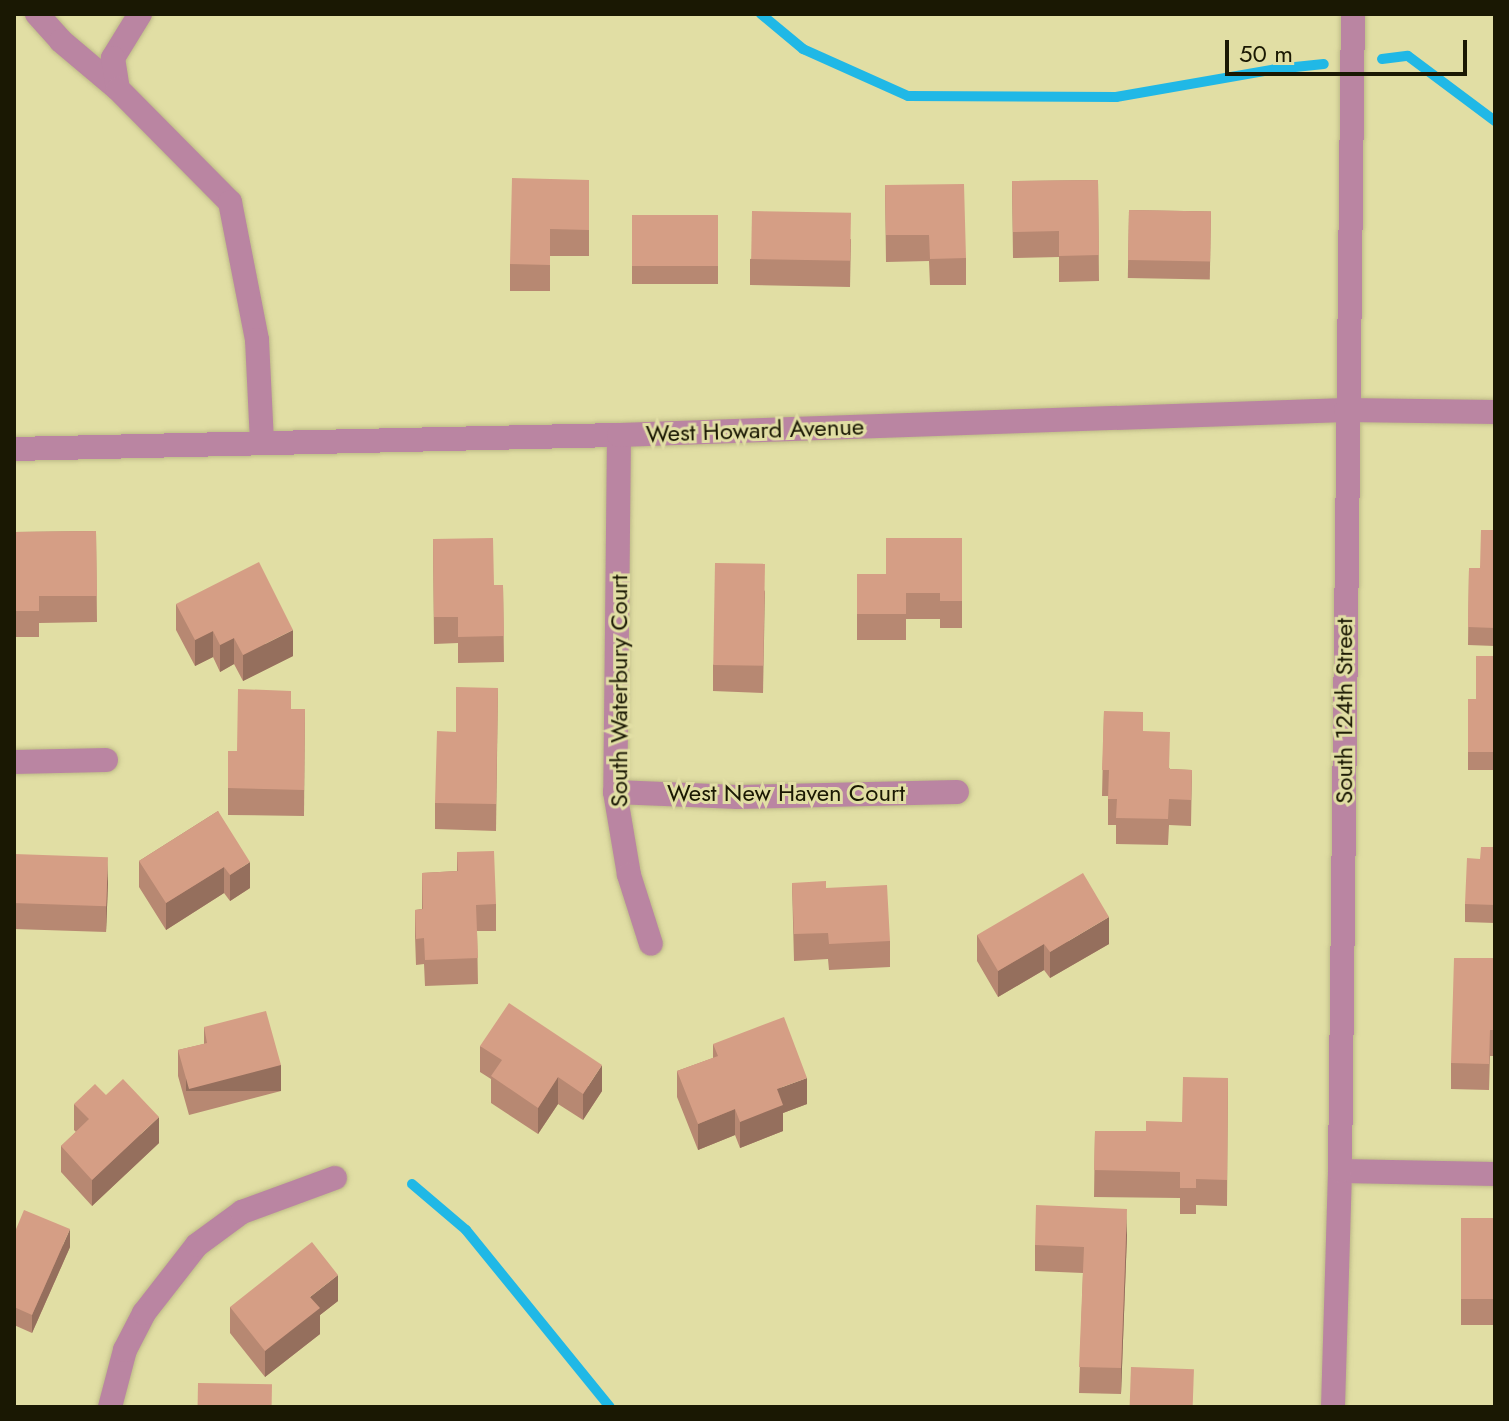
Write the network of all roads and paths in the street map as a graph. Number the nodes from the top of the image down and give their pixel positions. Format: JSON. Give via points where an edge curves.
{"nodes":[{"id":1,"x":37,"y":14,"type":"edge"},
{"id":2,"x":140,"y":14,"type":"edge"},
{"id":3,"x":1353,"y":14,"type":"edge"},
{"id":4,"x":118,"y":89,"type":"junction"},
{"id":5,"x":1346,"y":410,"type":"junction"},
{"id":6,"x":1495,"y":412,"type":"edge"},
{"id":7,"x":619,"y":435,"type":"junction"},
{"id":8,"x":262,"y":443,"type":"junction"},
{"id":9,"x":14,"y":449,"type":"edge"},
{"id":10,"x":106,"y":760,"type":"dead end"},
{"id":11,"x":14,"y":762,"type":"edge"},
{"id":12,"x":615,"y":792,"type":"junction"},
{"id":13,"x":957,"y":792,"type":"dead end"},
{"id":14,"x":651,"y":944,"type":"dead end"},
{"id":15,"x":1340,"y":1171,"type":"junction"},
{"id":16,"x":1495,"y":1174,"type":"edge"},
{"id":17,"x":335,"y":1178,"type":"dead end"},
{"id":18,"x":110,"y":1407,"type":"edge"},
{"id":19,"x":1333,"y":1407,"type":"edge"}],
"edges":[{"from":1,"to":4,"type":"street"},
{"from":2,"to":4,"type":"street","via":[[113,58]]},
{"from":3,"to":5,"type":"street","name":"South 124th Street"},
{"from":4,"to":8,"type":"street","via":[[230,202],[257,340]]},
{"from":5,"to":6,"type":"street","name":"West Howard Avenue"},
{"from":5,"to":7,"type":"street","name":"West Howard Avenue"},
{"from":5,"to":15,"type":"street","name":"South 124th Street"},
{"from":7,"to":8,"type":"street","name":"West Howard Avenue"},
{"from":7,"to":12,"type":"street","name":"South Waterbury Court"},
{"from":8,"to":9,"type":"street","name":"West Howard Avenue"},
{"from":10,"to":11,"type":"street"},
{"from":12,"to":13,"type":"street","name":"West New Haven Court","via":[[738,797]]},
{"from":12,"to":14,"type":"street","name":"South Waterbury Court","via":[[629,875]]},
{"from":15,"to":16,"type":"street"},
{"from":15,"to":19,"type":"street","name":"South 124th Street"},
{"from":17,"to":18,"type":"street","via":[[242,1212],[197,1245],[144,1313],[125,1350]]}]}
